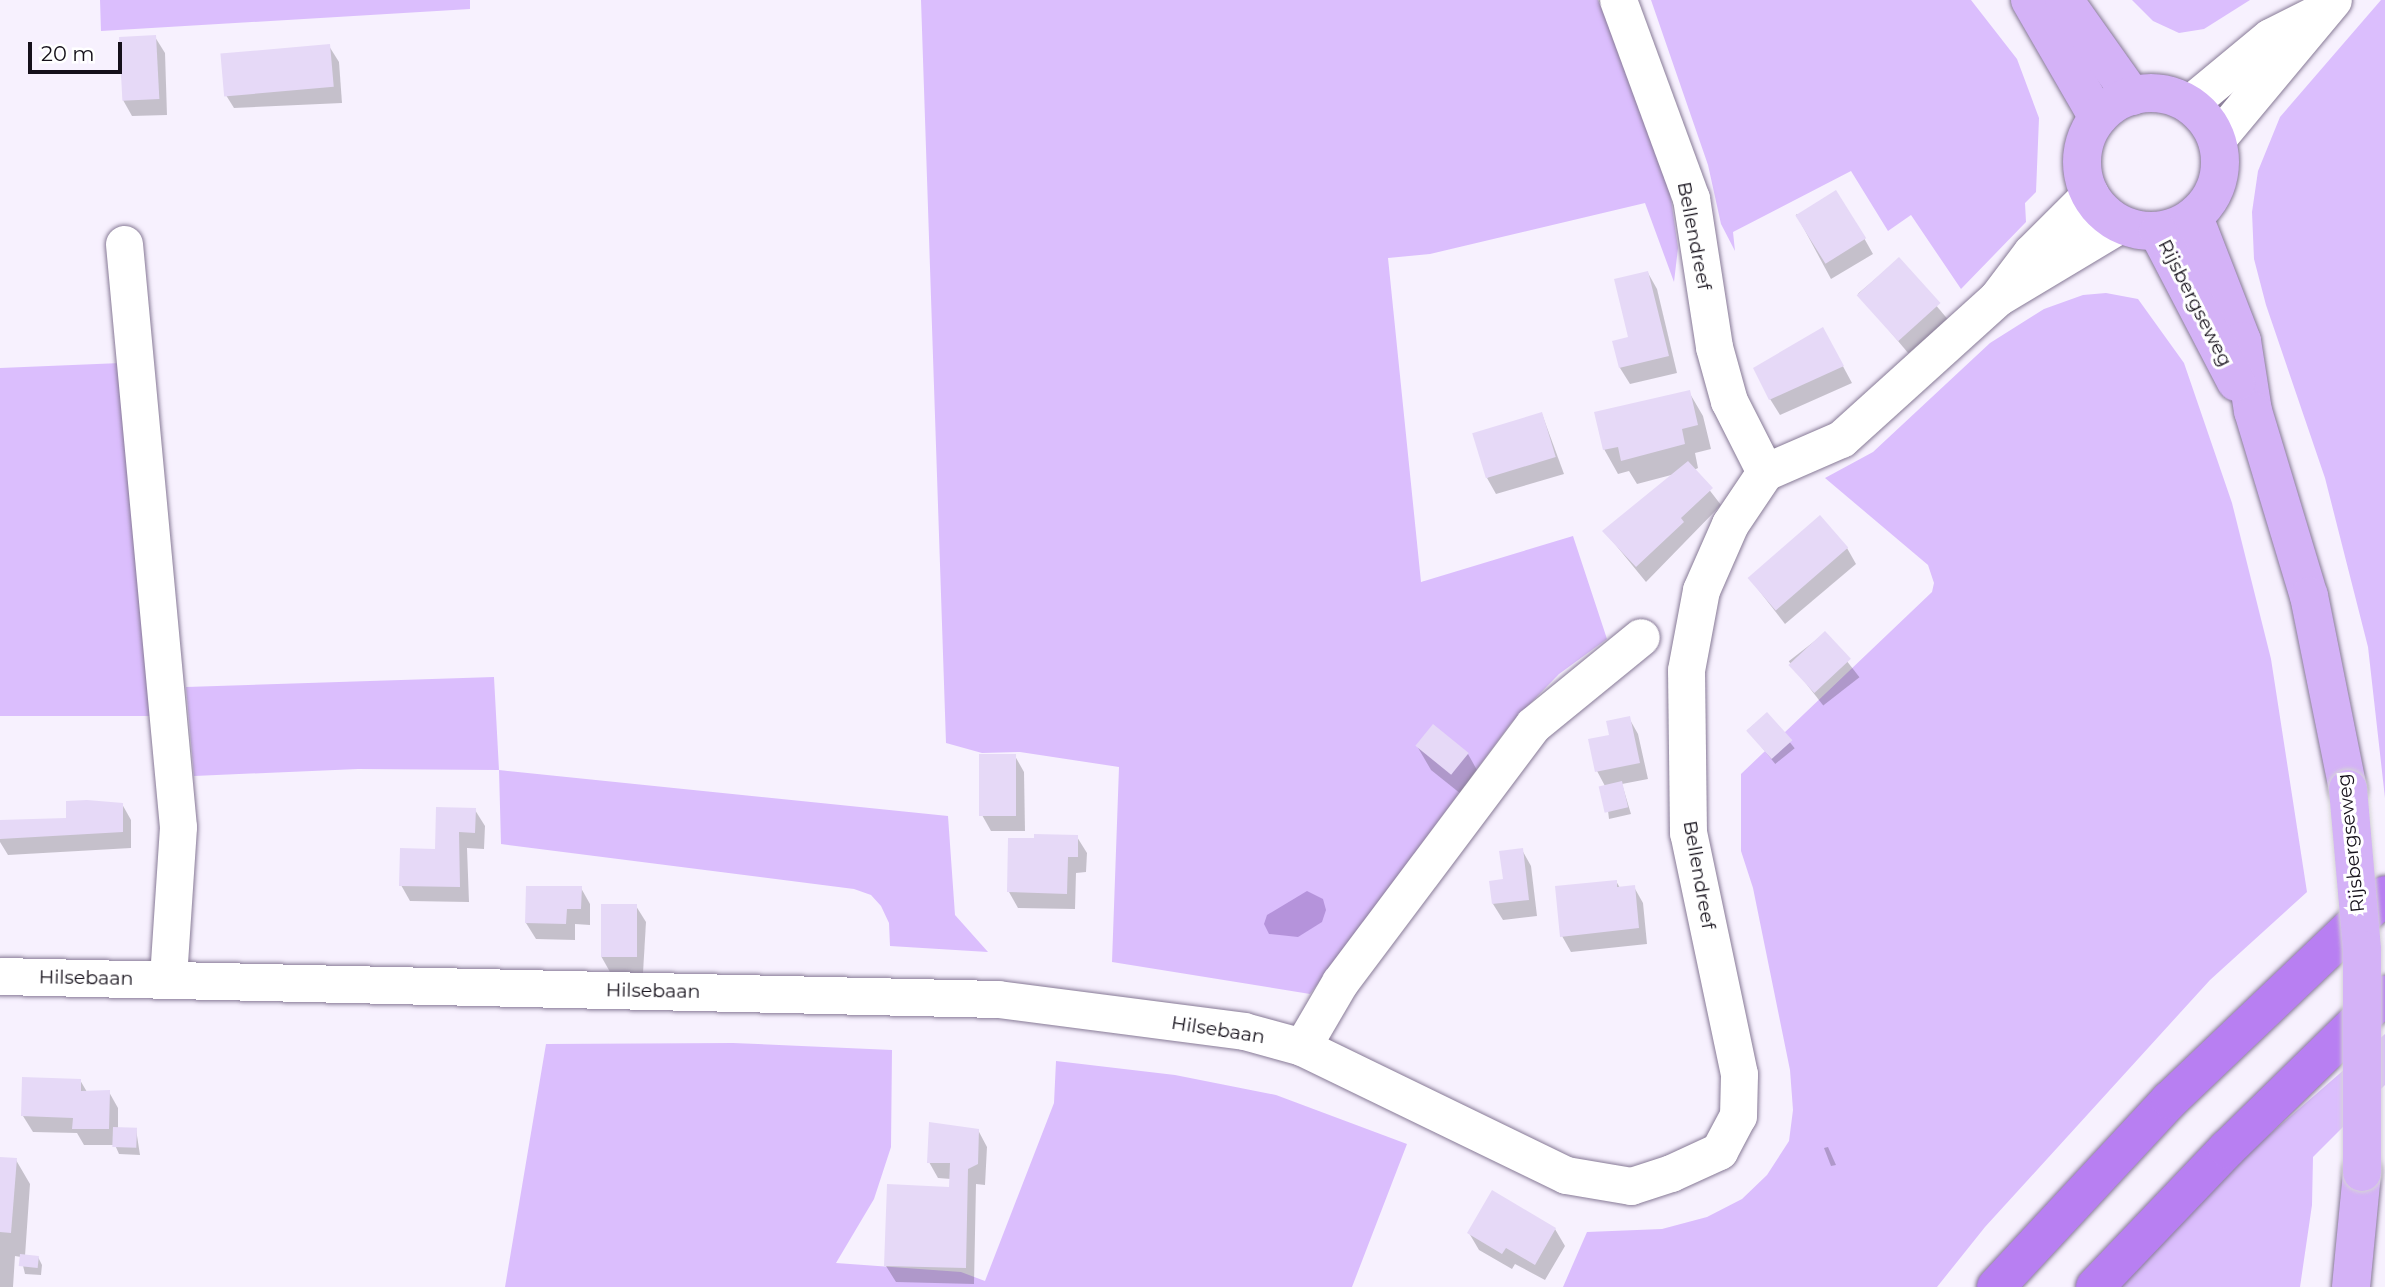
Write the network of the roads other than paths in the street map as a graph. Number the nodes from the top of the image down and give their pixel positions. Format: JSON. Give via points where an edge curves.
{"nodes":[{"id":1,"x":1618,"y":0,"type":"edge"},
{"id":2,"x":2030,"y":0,"type":"edge"},
{"id":3,"x":2064,"y":0,"type":"edge"},
{"id":4,"x":2327,"y":5,"type":"edge"},
{"id":5,"x":2132,"y":96,"type":"junction"},
{"id":6,"x":2189,"y":104,"type":"junction"},
{"id":7,"x":2098,"y":118,"type":"junction"},
{"id":8,"x":2217,"y":139,"type":"junction"},
{"id":9,"x":2090,"y":194,"type":"junction"},
{"id":10,"x":2194,"y":217,"type":"junction"},
{"id":11,"x":2120,"y":224,"type":"junction"},
{"id":12,"x":2158,"y":232,"type":"junction"},
{"id":13,"x":124,"y":244,"type":"dead end"},
{"id":14,"x":1997,"y":298,"type":"junction"},
{"id":15,"x":2253,"y":411,"type":"junction"},
{"id":16,"x":1765,"y":472,"type":"junction"},
{"id":17,"x":1641,"y":637,"type":"dead end"},
{"id":18,"x":2385,"y":895,"type":"edge"},
{"id":19,"x":0,"y":976,"type":"edge"},
{"id":20,"x":168,"y":979,"type":"junction"},
{"id":21,"x":2385,"y":995,"type":"edge"},
{"id":22,"x":1302,"y":1046,"type":"junction"},
{"id":23,"x":1671,"y":1174,"type":"joint"},
{"id":24,"x":1996,"y":1287,"type":"edge"},
{"id":25,"x":2095,"y":1287,"type":"edge"},
{"id":26,"x":2351,"y":1287,"type":"edge"}],
"edges":[{"from":1,"to":16,"type":"street","name":"Bellendreef","via":[[1691,198],[1714,347],[1729,401]]},
{"from":2,"to":7,"type":"main road"},
{"from":3,"to":5,"type":"main road"},
{"from":4,"to":6,"type":"street","via":[[2270,37]]},
{"from":4,"to":8,"type":"street"},
{"from":5,"to":6,"type":"main road","via":[[2171,96]]},
{"from":5,"to":7,"type":"main road"},
{"from":6,"to":8,"type":"main road","via":[[2206,119]]},
{"from":7,"to":9,"type":"main road","via":[[2082,155]]},
{"from":8,"to":10,"type":"main road","via":[[2218,182]]},
{"from":9,"to":11,"type":"main road"},
{"from":9,"to":14,"type":"street","via":[[2031,253]]},
{"from":10,"to":12,"type":"main road"},
{"from":10,"to":15,"type":"main road","name":"Rijsbergseweg","via":[[2242,341]]},
{"from":11,"to":12,"type":"main road"},
{"from":11,"to":14,"type":"street"},
{"from":12,"to":15,"type":"main road","name":"Rijsbergseweg"},
{"from":13,"to":20,"type":"street","via":[[178,827]]},
{"from":14,"to":16,"type":"street","via":[[1841,439]]},
{"from":15,"to":26,"type":"main road","name":"Rijsbergseweg","bridge":true,"via":[[2309,596],[2348,789],[2362,950],[2362,1172]]},
{"from":16,"to":23,"type":"street","name":"Bellendreef","via":[[1730,524],[1702,590],[1686,670],[1688,833],[1739,1074],[1738,1116],[1719,1151]]},
{"from":17,"to":22,"type":"street","via":[[1533,725],[1340,982]]},
{"from":18,"to":24,"type":"highway","via":[[2170,1100]]},
{"from":19,"to":20,"type":"street","name":"Hilsebaan"},
{"from":20,"to":22,"type":"street","name":"Hilsebaan","via":[[998,999],[1244,1031]]},
{"from":21,"to":25,"type":"highway","via":[[2227,1149]]},
{"from":22,"to":23,"type":"street","name":"Hilsebaan","via":[[1566,1175],[1631,1186]]}]}
